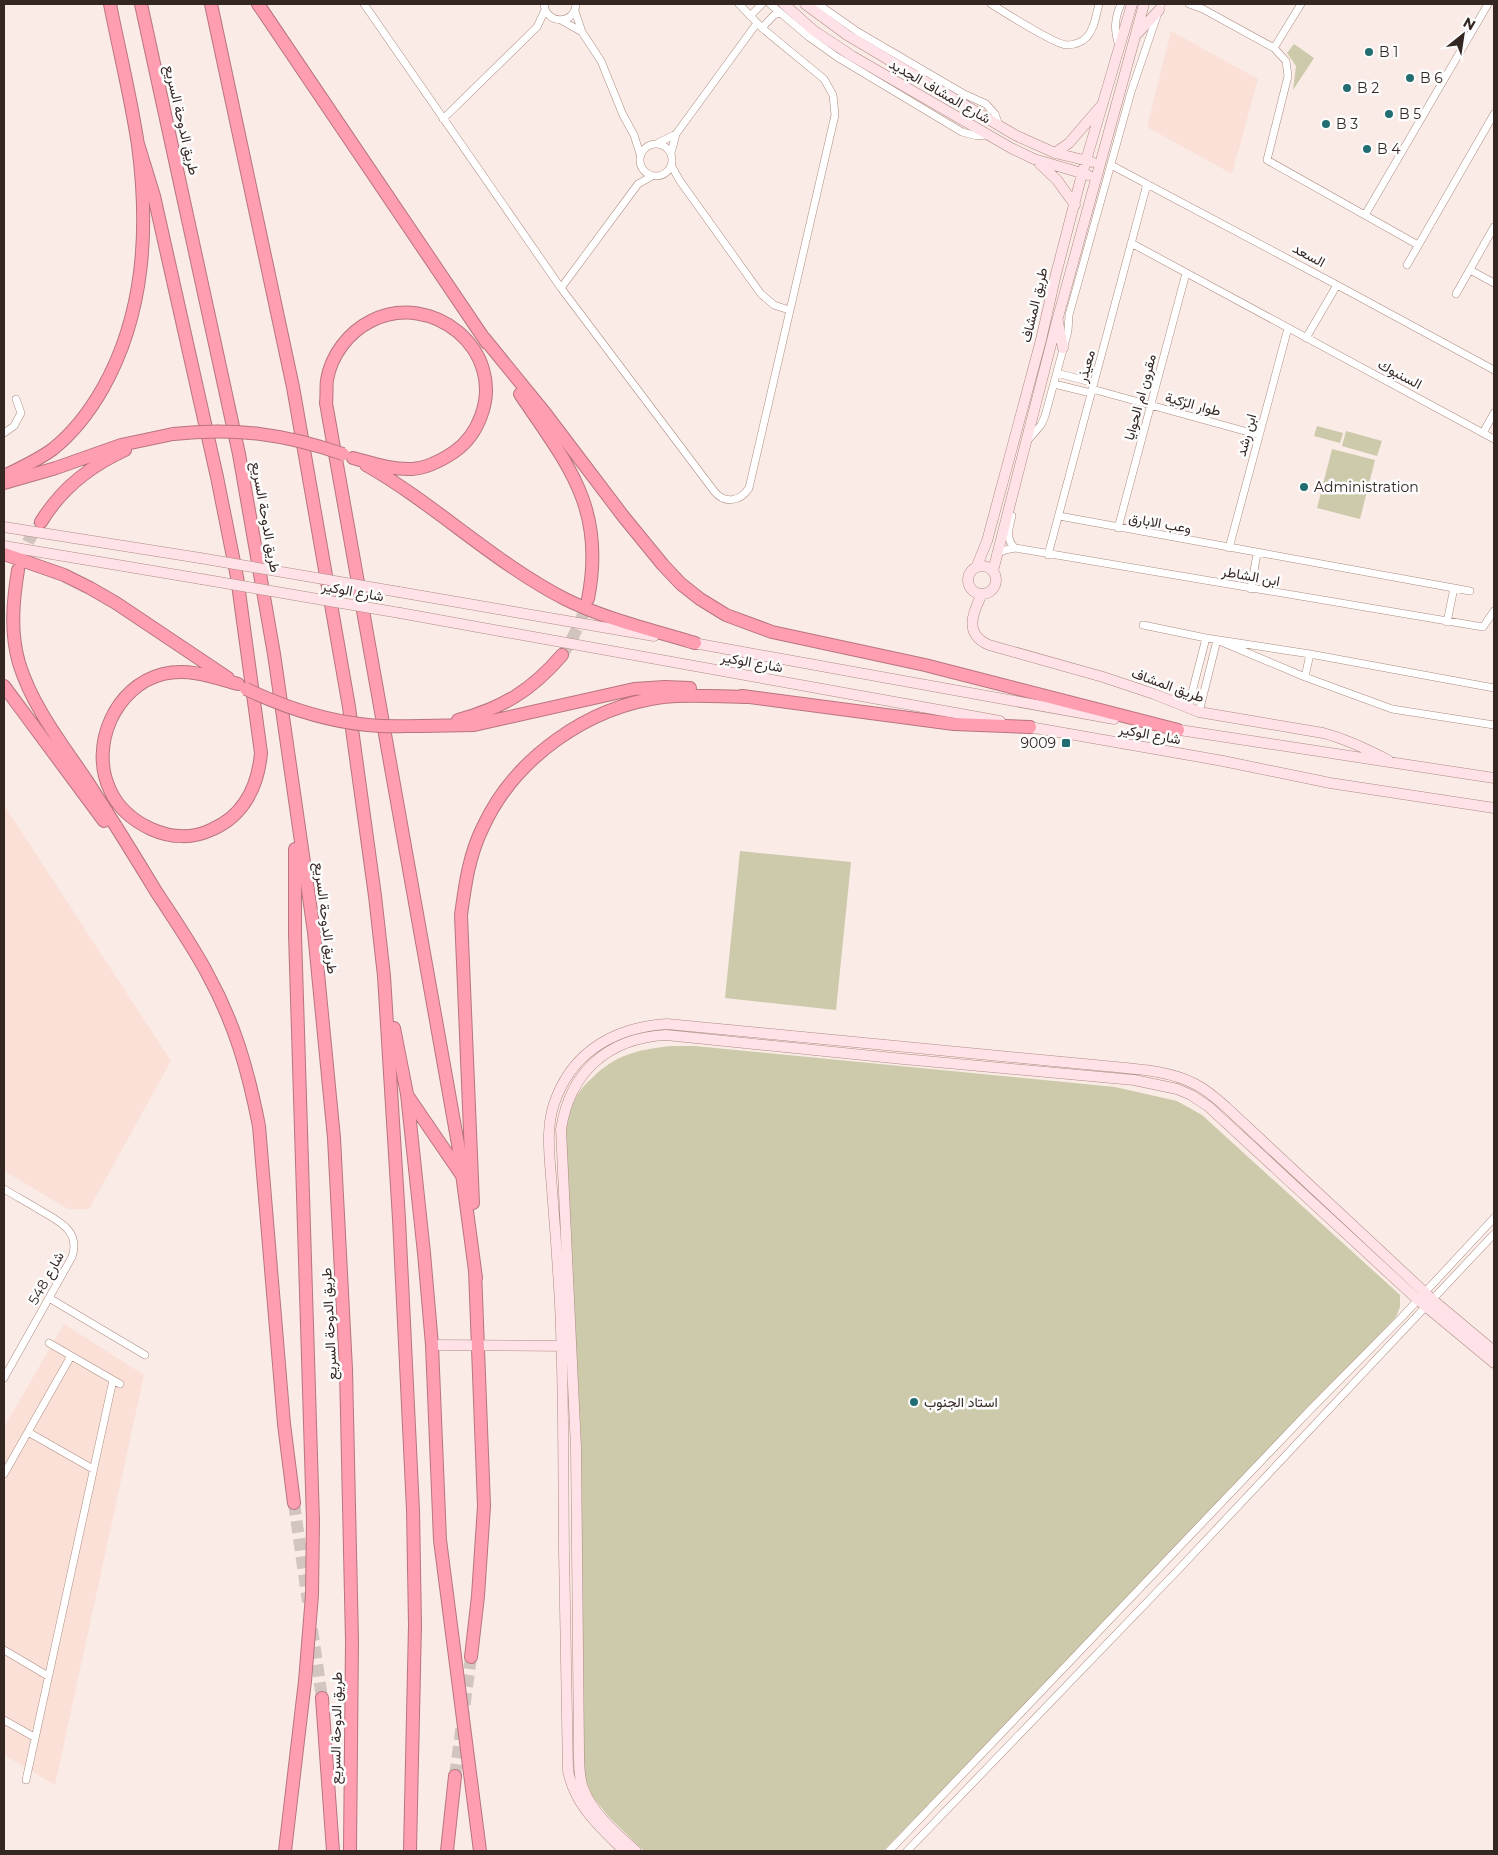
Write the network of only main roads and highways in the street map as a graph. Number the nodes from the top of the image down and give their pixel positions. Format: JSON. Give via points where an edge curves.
{"nodes":[{"id":1,"x":110,"y":4,"type":"edge"},
{"id":2,"x":141,"y":4,"type":"edge"},
{"id":3,"x":211,"y":4,"type":"edge"},
{"id":4,"x":258,"y":4,"type":"edge"},
{"id":5,"x":138,"y":144,"type":"junction"},
{"id":6,"x":484,"y":338,"type":"junction"},
{"id":7,"x":144,"y":442,"type":"junction"},
{"id":8,"x":348,"y":456,"type":"junction"},
{"id":9,"x":4,"y":476,"type":"edge"},
{"id":10,"x":4,"y":484,"type":"edge"},
{"id":11,"x":40,"y":522,"type":"tunnel mouth"},
{"id":12,"x":4,"y":554,"type":"edge"},
{"id":13,"x":18,"y":570,"type":"tunnel mouth"},
{"id":14,"x":588,"y":599,"type":"tunnel mouth"},
{"id":15,"x":695,"y":643,"type":"road end"},
{"id":16,"x":562,"y":655,"type":"tunnel mouth"},
{"id":17,"x":4,"y":686,"type":"edge"},
{"id":18,"x":242,"y":687,"type":"junction"},
{"id":19,"x":750,"y":697,"type":"junction"},
{"id":20,"x":436,"y":725,"type":"junction"},
{"id":21,"x":1030,"y":727,"type":"road end"},
{"id":22,"x":1178,"y":730,"type":"road end"},
{"id":23,"x":295,"y":810,"type":"junction"},
{"id":24,"x":153,"y":887,"type":"junction"},
{"id":25,"x":384,"y":976,"type":"junction"},
{"id":26,"x":407,"y":1094,"type":"junction"},
{"id":27,"x":462,"y":1176,"type":"junction"},
{"id":28,"x":476,"y":1278,"type":"junction"},
{"id":29,"x":294,"y":1503,"type":"tunnel mouth"},
{"id":30,"x":471,"y":1658,"type":"tunnel mouth"},
{"id":31,"x":322,"y":1698,"type":"tunnel mouth"},
{"id":32,"x":455,"y":1776,"type":"tunnel mouth"},
{"id":33,"x":285,"y":1851,"type":"edge"},
{"id":34,"x":333,"y":1851,"type":"edge"},
{"id":35,"x":350,"y":1851,"type":"edge"},
{"id":36,"x":410,"y":1851,"type":"edge"},
{"id":37,"x":447,"y":1851,"type":"edge"},
{"id":38,"x":480,"y":1851,"type":"edge"}],
"edges":[{"from":1,"to":5,"type":"highway"},
{"from":2,"to":23,"type":"highway","name":"طريق الدوحة السريع","via":[[239,454],[286,730]]},
{"from":3,"to":25,"type":"highway","via":[[295,397],[349,707]]},
{"from":4,"to":6,"type":"highway"},
{"from":5,"to":9,"type":"highway","via":[[143,223],[141,270],[135,308],[113,371],[84,418],[70,433],[40,458]]},
{"from":5,"to":18,"type":"highway","via":[[154,196],[217,477],[236,577],[262,753],[254,789],[246,802],[234,817],[208,832],[194,836],[157,832],[122,809],[110,791],[104,772],[103,752],[111,718],[119,704],[148,680],[164,674],[202,674]]},
{"from":6,"to":14,"type":"highway","via":[[561,456],[583,496],[594,556]]},
{"from":6,"to":22,"type":"highway","via":[[663,565],[700,599],[726,614],[772,632],[925,666]]},
{"from":7,"to":8,"type":"highway","bridge":true,"via":[[173,434],[205,431],[253,432],[311,443]]},
{"from":7,"to":10,"type":"highway","via":[[107,449]]},
{"from":7,"to":11,"type":"highway","via":[[83,474],[57,498]]},
{"from":8,"to":15,"type":"highway","via":[[386,478],[521,573],[566,599],[612,618]]},
{"from":8,"to":27,"type":"highway","via":[[395,468],[413,469],[444,459],[468,440],[478,424],[486,392],[483,369],[463,334],[445,321],[409,312],[393,313],[362,326],[349,337],[331,366],[326,403]]},
{"from":12,"to":18,"type":"highway","via":[[64,575],[90,588]]},
{"from":13,"to":24,"type":"highway","via":[[13,626],[25,679],[48,722]]},
{"from":16,"to":20,"type":"highway","via":[[542,677],[513,699],[472,716]]},
{"from":17,"to":24,"type":"highway"},
{"from":18,"to":20,"type":"highway","bridge":true,"via":[[294,709],[339,720],[367,725]]},
{"from":19,"to":20,"type":"highway","via":[[694,688],[634,689],[474,725]]},
{"from":19,"to":21,"type":"highway","via":[[954,724]]},
{"from":19,"to":28,"type":"highway","via":[[664,697],[643,700],[604,713],[559,738],[529,762],[510,783],[482,827],[466,880],[461,915]]},
{"from":23,"to":33,"type":"highway","via":[[295,934],[313,1521],[312,1595],[305,1681]]},
{"from":23,"to":35,"type":"highway","name":"طريق الدوحة السريع","via":[[314,932],[338,1209],[351,1551]]},
{"from":24,"to":29,"type":"highway","via":[[225,1008],[251,1084],[259,1126],[284,1424]]},
{"from":25,"to":26,"type":"highway"},
{"from":25,"to":36,"type":"highway","via":[[413,1510]]},
{"from":26,"to":27,"type":"highway"},
{"from":26,"to":38,"type":"highway","via":[[432,1344],[440,1540]]},
{"from":27,"to":28,"type":"highway"},
{"from":28,"to":30,"type":"highway","via":[[484,1506]]},
{"from":31,"to":34,"type":"highway"},
{"from":32,"to":37,"type":"highway"}]}
